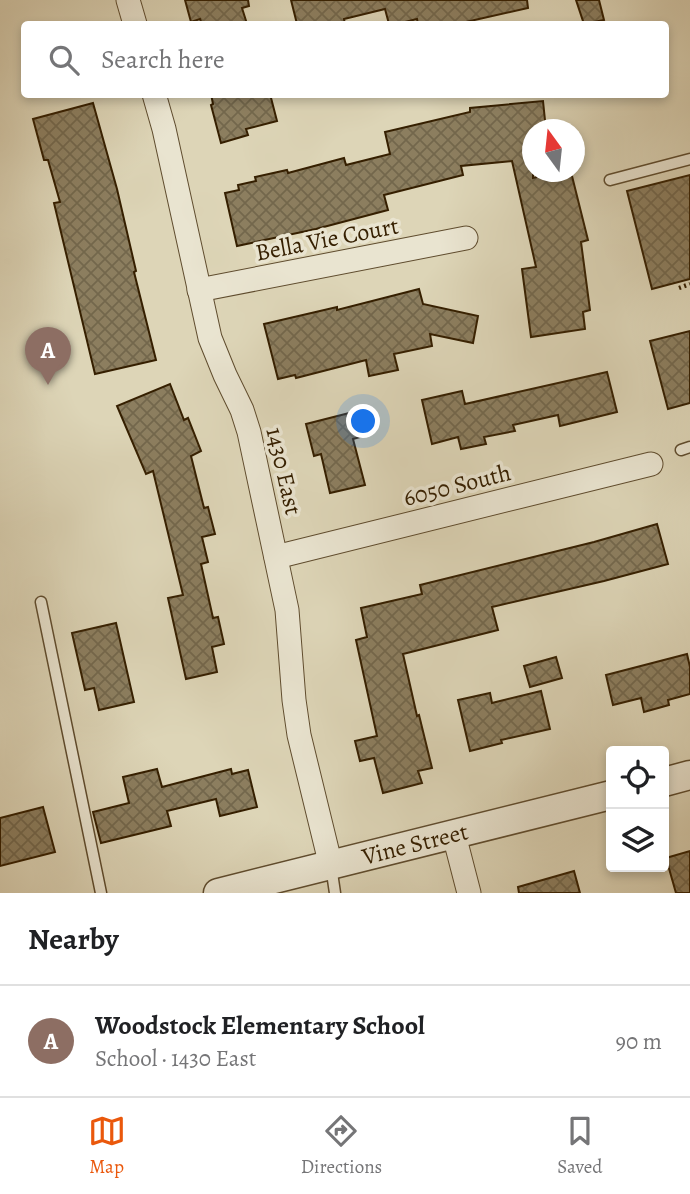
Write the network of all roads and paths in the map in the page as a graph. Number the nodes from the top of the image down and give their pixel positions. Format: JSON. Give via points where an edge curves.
{"nodes":[{"id":1,"x":128,"y":0,"type":"edge"},
{"id":2,"x":134,"y":21,"type":"edge"},
{"id":3,"x":155,"y":98,"type":"edge"},
{"id":4,"x":690,"y":159,"type":"edge"},
{"id":5,"x":610,"y":180,"type":"dead end"},
{"id":6,"x":466,"y":238,"type":"dead end"},
{"id":7,"x":690,"y":284,"type":"edge"},
{"id":8,"x":679,"y":288,"type":"dead end"},
{"id":9,"x":199,"y":290,"type":"junction"},
{"id":10,"x":651,"y":464,"type":"dead end"},
{"id":11,"x":276,"y":557,"type":"junction"},
{"id":12,"x":41,"y":602,"type":"dead end"},
{"id":13,"x":690,"y":775,"type":"edge"},
{"id":14,"x":669,"y":781,"type":"edge"},
{"id":15,"x":606,"y":796,"type":"edge"},
{"id":16,"x":454,"y":835,"type":"junction"},
{"id":17,"x":333,"y":880,"type":"edge"},
{"id":18,"x":100,"y":893,"type":"edge"},
{"id":19,"x":218,"y":893,"type":"edge"},
{"id":20,"x":468,"y":893,"type":"edge"}],
"edges":[{"from":1,"to":2,"type":"street"},
{"from":3,"to":9,"type":"street","name":"1430 East"},
{"from":4,"to":5,"type":"lane"},
{"from":6,"to":9,"type":"street","name":"Bella Vie Court"},
{"from":7,"to":8,"type":"path"},
{"from":9,"to":11,"type":"street","name":"1430 East","via":[[210,338],[249,432]]},
{"from":10,"to":11,"type":"street","name":"6050 South"},
{"from":11,"to":17,"type":"street","name":"1430 East","via":[[287,610],[299,735]]},
{"from":12,"to":18,"type":"lane"},
{"from":13,"to":14,"type":"street"},
{"from":15,"to":16,"type":"street","name":"Vine Street"},
{"from":16,"to":17,"type":"street","name":"Vine Street"},
{"from":16,"to":20,"type":"street"},
{"from":17,"to":19,"type":"street","name":"Vine Street"}]}
